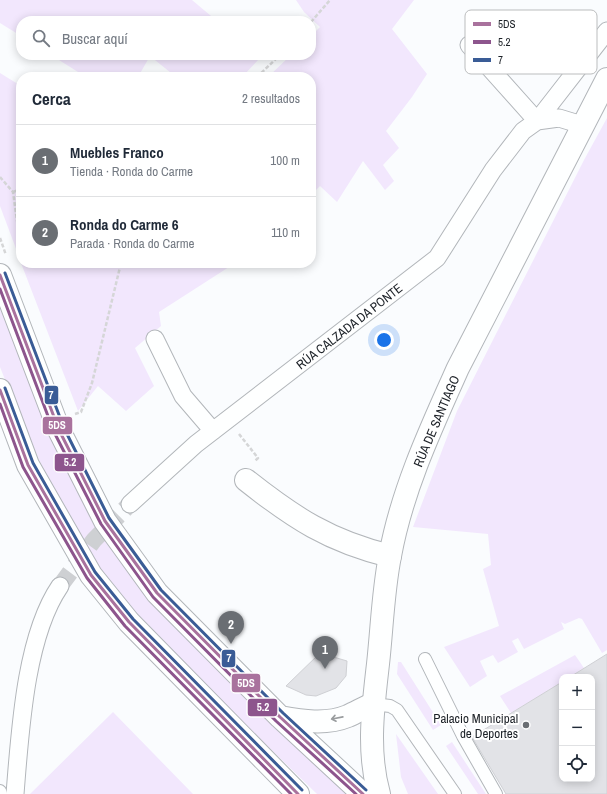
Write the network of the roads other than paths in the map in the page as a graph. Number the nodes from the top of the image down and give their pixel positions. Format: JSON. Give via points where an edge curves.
{"nodes":[{"id":1,"x":607,"y":31,"type":"edge"},
{"id":2,"x":597,"y":44,"type":"edge"},
{"id":3,"x":495,"y":74,"type":"edge"},
{"id":4,"x":574,"y":74,"type":"edge"},
{"id":5,"x":607,"y":79,"type":"edge"},
{"id":6,"x":537,"y":121,"type":"junction"},
{"id":7,"x":582,"y":125,"type":"junction"},
{"id":8,"x":4,"y":267,"type":"edge"},
{"id":9,"x":155,"y":339,"type":"dead end"},
{"id":10,"x":0,"y":390,"type":"edge"},
{"id":11,"x":212,"y":431,"type":"junction"},
{"id":12,"x":247,"y":473,"type":"road end"},
{"id":13,"x":130,"y":504,"type":"tunnel mouth"},
{"id":14,"x":390,"y":556,"type":"junction"},
{"id":15,"x":60,"y":586,"type":"tunnel mouth"},
{"id":16,"x":425,"y":659,"type":"dead end"},
{"id":17,"x":373,"y":704,"type":"junction"},
{"id":18,"x":280,"y":717,"type":"junction"},
{"id":19,"x":15,"y":794,"type":"edge"},
{"id":20,"x":298,"y":794,"type":"edge"},
{"id":21,"x":364,"y":794,"type":"edge"},
{"id":22,"x":379,"y":794,"type":"edge"},
{"id":23,"x":456,"y":794,"type":"edge"},
{"id":24,"x":496,"y":794,"type":"edge"}],
"edges":[{"from":1,"to":2,"type":"street","name":"RÚA CALZADA DA PONTE"},
{"from":3,"to":6,"type":"street"},
{"from":4,"to":6,"type":"street","name":"RÚA CALZADA DA PONTE"},
{"from":5,"to":7,"type":"street","name":"RÚA DE SANTIAGO"},
{"from":6,"to":7,"type":"street","via":[[559,118]]},
{"from":6,"to":11,"type":"street","name":"RÚA CALZADA DA PONTE","via":[[523,131],[493,170],[437,258]]},
{"from":7,"to":14,"type":"street","name":"RÚA DE SANTIAGO","via":[[439,410],[406,494]]},
{"from":8,"to":18,"type":"street","via":[[59,430],[105,521],[157,593]]},
{"from":9,"to":11,"type":"street","via":[[183,396]]},
{"from":10,"to":20,"type":"street","via":[[28,465],[91,575],[129,622]]},
{"from":11,"to":13,"type":"street","name":"RÚA CALZADA DA PONTE"},
{"from":12,"to":14,"type":"street","via":[[284,510],[308,524],[334,538]]},
{"from":14,"to":17,"type":"street","name":"RÚA DE SANTIAGO"},
{"from":15,"to":19,"type":"street","via":[[53,596],[38,636],[27,684]]},
{"from":16,"to":24,"type":"lane","via":[[463,736]]},
{"from":17,"to":18,"type":"street","one_way":true,"via":[[346,716],[326,720],[309,722]]},
{"from":17,"to":22,"type":"street","name":"RÚA DE SANTIAGO","via":[[371,741]]},
{"from":17,"to":23,"type":"lane","via":[[390,706],[397,710]]},
{"from":18,"to":21,"type":"street"}]}
